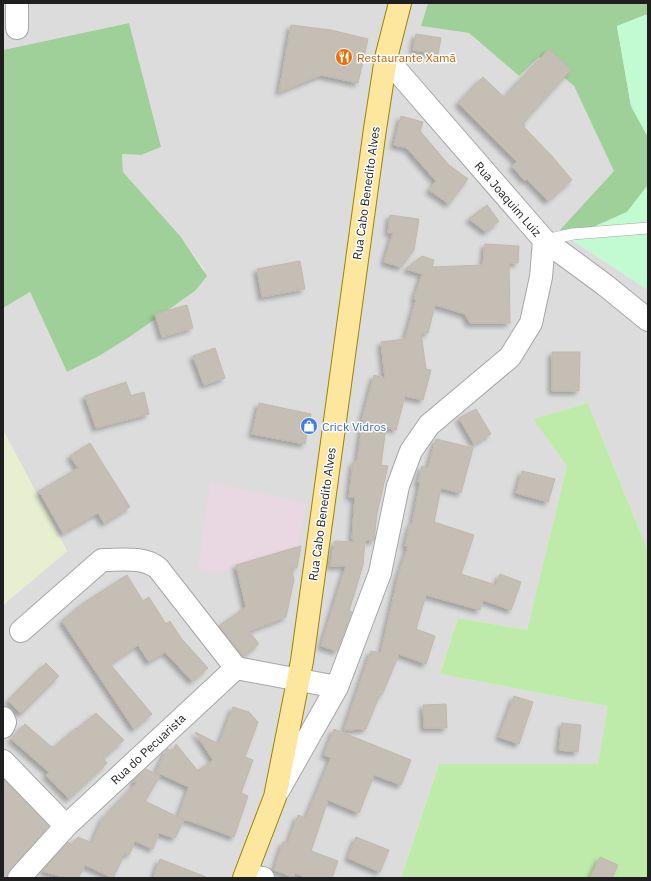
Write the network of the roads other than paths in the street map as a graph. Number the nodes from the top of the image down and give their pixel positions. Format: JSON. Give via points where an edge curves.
{"nodes":[{"id":1,"x":17,"y":3,"type":"edge"},
{"id":2,"x":400,"y":3,"type":"edge"},
{"id":3,"x":16,"y":28,"type":"dead end"},
{"id":4,"x":386,"y":58,"type":"junction"},
{"id":5,"x":648,"y":228,"type":"edge"},
{"id":6,"x":544,"y":240,"type":"junction"},
{"id":7,"x":648,"y":320,"type":"edge"},
{"id":8,"x":21,"y":631,"type":"dead end"},
{"id":9,"x":236,"y":668,"type":"junction"},
{"id":10,"x":298,"y":679,"type":"junction"},
{"id":11,"x":337,"y":687,"type":"junction"},
{"id":12,"x":3,"y":718,"type":"edge"},
{"id":13,"x":3,"y":727,"type":"edge"},
{"id":14,"x":7,"y":775,"type":"edge"},
{"id":15,"x":275,"y":797,"type":"junction"},
{"id":16,"x":66,"y":826,"type":"junction"},
{"id":17,"x":251,"y":877,"type":"edge"},
{"id":18,"x":19,"y":878,"type":"edge"}],
"edges":[{"from":1,"to":3,"type":"street"},
{"from":2,"to":4,"type":"main road","name":"Rua Cabo Benedito Alves"},
{"from":4,"to":6,"type":"street","name":"Rua Joaquim Luiz"},
{"from":4,"to":10,"type":"main road","name":"Rua Cabo Benedito Alves"},
{"from":5,"to":6,"type":"lane","via":[[573,234]]},
{"from":6,"to":7,"type":"street","name":"Rua Joaquim Luiz"},
{"from":6,"to":11,"type":"street","via":[[541,277],[531,323],[510,357],[428,425],[411,451],[398,486],[380,572]]},
{"from":8,"to":9,"type":"street","via":[[102,560],[141,560],[158,568]]},
{"from":9,"to":10,"type":"street"},
{"from":9,"to":16,"type":"street","name":"Rua do Pecuarista"},
{"from":10,"to":11,"type":"street"},
{"from":10,"to":15,"type":"main road","name":"Rua Cabo Benedito Alves"},
{"from":11,"to":15,"type":"street"},
{"from":12,"to":13,"type":"street"},
{"from":14,"to":16,"type":"street"},
{"from":15,"to":17,"type":"main road","name":"Rua Cabo Benedito Alves"},
{"from":16,"to":18,"type":"street","name":"Rua do Pecuarista"}]}
